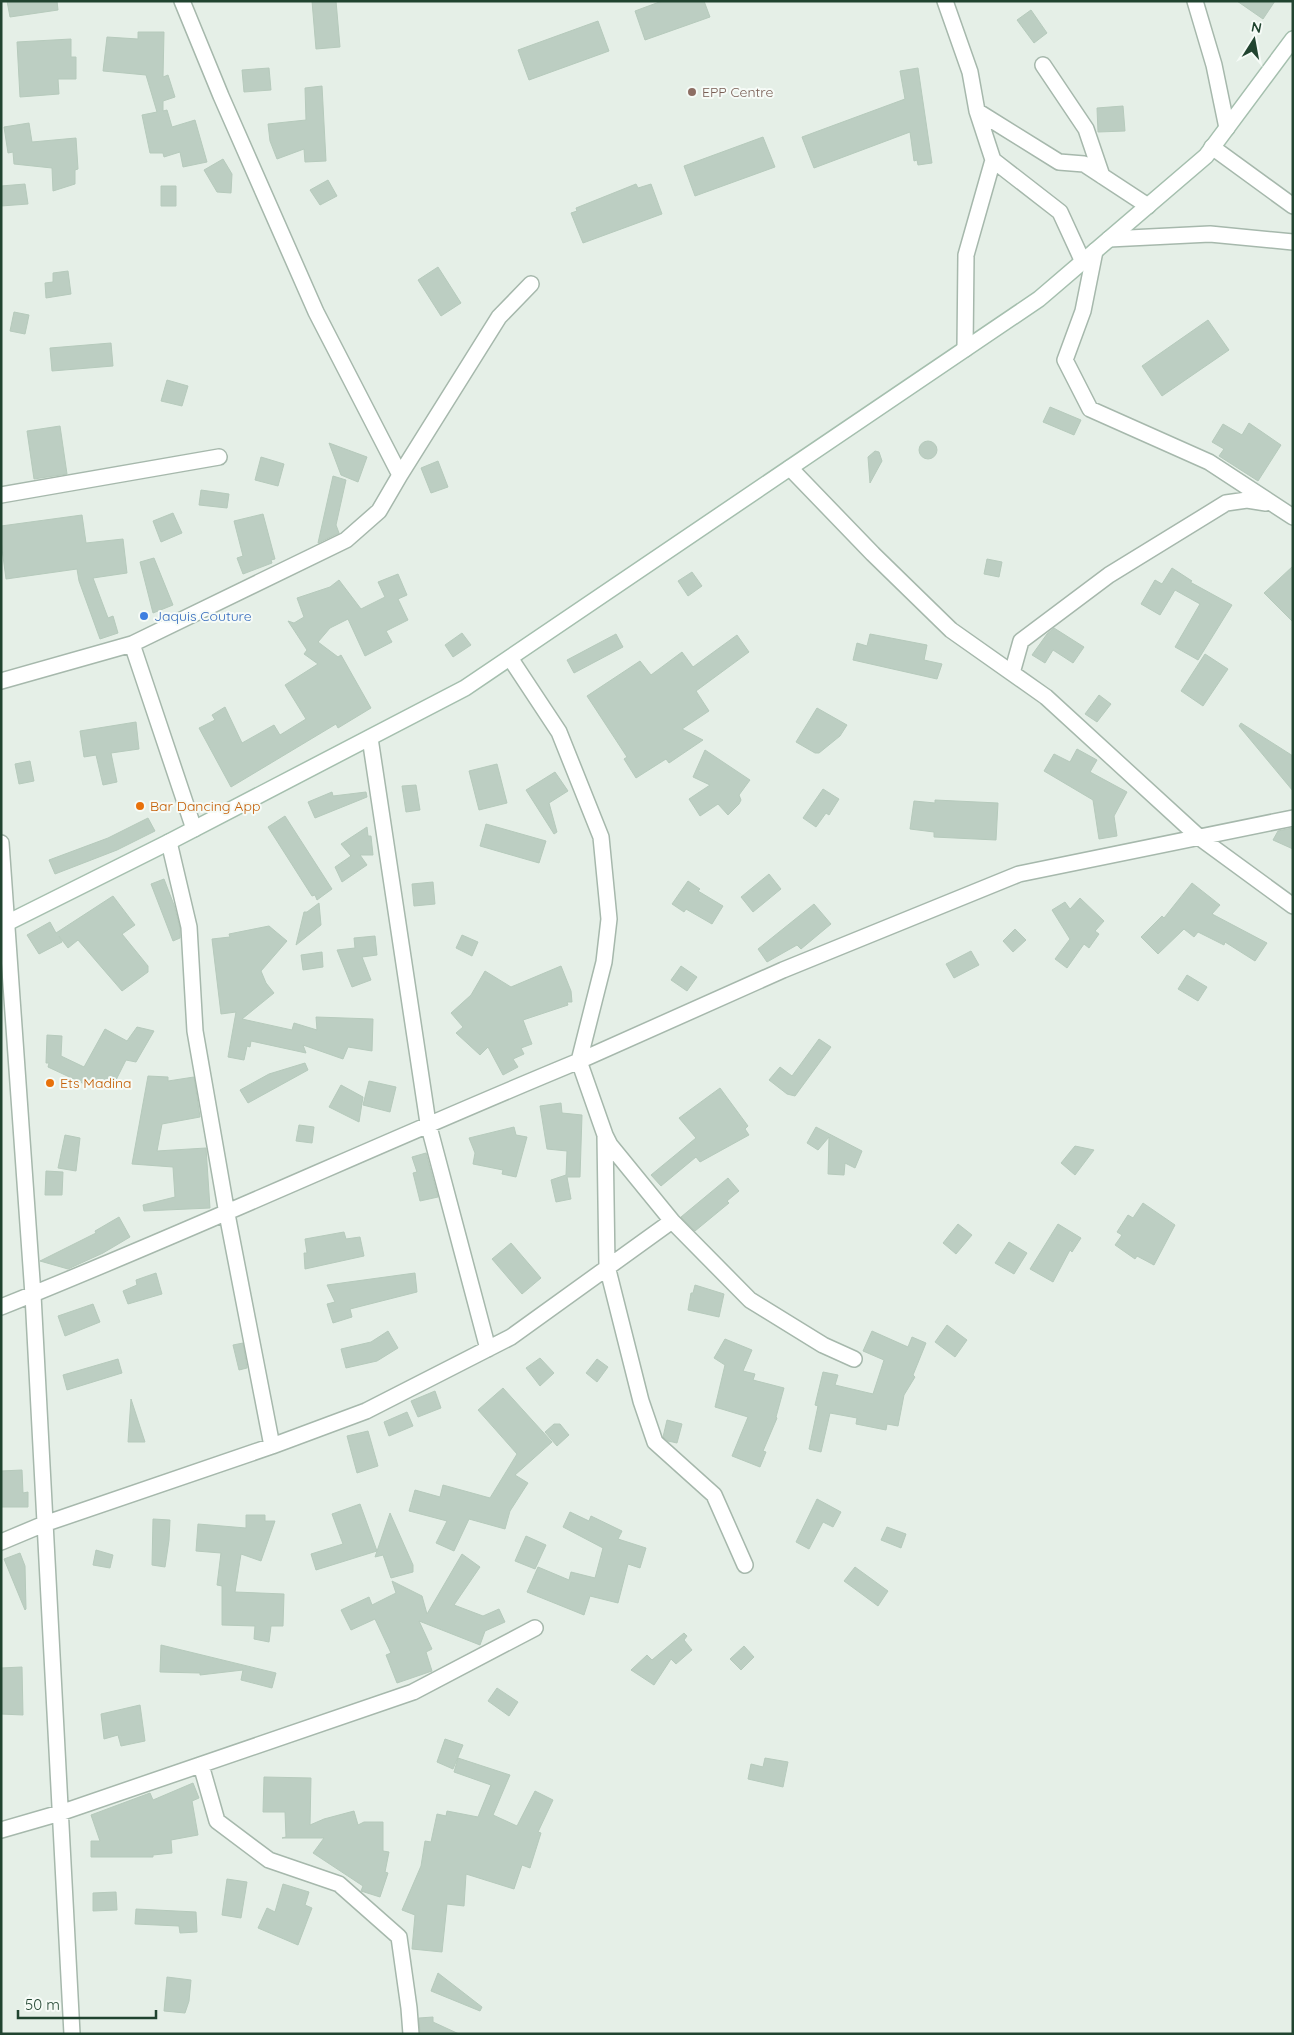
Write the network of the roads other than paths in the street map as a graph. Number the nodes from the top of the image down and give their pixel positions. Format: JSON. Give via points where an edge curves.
{"nodes":[{"id":1,"x":182,"y":1,"type":"edge"},
{"id":2,"x":945,"y":1,"type":"edge"},
{"id":3,"x":1195,"y":1,"type":"edge"},
{"id":4,"x":1293,"y":38,"type":"edge"},
{"id":5,"x":1043,"y":65,"type":"dead end"},
{"id":6,"x":977,"y":111,"type":"junction"},
{"id":7,"x":1227,"y":128,"type":"junction"},
{"id":8,"x":1212,"y":147,"type":"junction"},
{"id":9,"x":993,"y":160,"type":"junction"},
{"id":10,"x":1102,"y":176,"type":"junction"},
{"id":11,"x":1148,"y":206,"type":"junction"},
{"id":12,"x":1293,"y":206,"type":"edge"},
{"id":13,"x":1109,"y":239,"type":"junction"},
{"id":14,"x":1293,"y":242,"type":"edge"},
{"id":15,"x":1095,"y":251,"type":"junction"},
{"id":16,"x":1083,"y":262,"type":"junction"},
{"id":17,"x":531,"y":284,"type":"dead end"},
{"id":18,"x":965,"y":349,"type":"junction"},
{"id":19,"x":218,"y":457,"type":"dead end"},
{"id":20,"x":790,"y":468,"type":"junction"},
{"id":21,"x":400,"y":475,"type":"junction"},
{"id":22,"x":1,"y":495,"type":"edge"},
{"id":23,"x":1272,"y":504,"type":"junction"},
{"id":24,"x":1293,"y":517,"type":"edge"},
{"id":25,"x":132,"y":644,"type":"junction"},
{"id":26,"x":510,"y":658,"type":"junction"},
{"id":27,"x":1012,"y":673,"type":"junction"},
{"id":28,"x":1,"y":681,"type":"edge"},
{"id":29,"x":370,"y":738,"type":"junction"},
{"id":30,"x":1293,"y":818,"type":"edge"},
{"id":31,"x":194,"y":829,"type":"junction"},
{"id":32,"x":1200,"y":838,"type":"junction"},
{"id":33,"x":168,"y":842,"type":"junction"},
{"id":34,"x":1,"y":843,"type":"edge"},
{"id":35,"x":1293,"y":906,"type":"edge"},
{"id":36,"x":5,"y":924,"type":"edge"},
{"id":37,"x":579,"y":1061,"type":"junction"},
{"id":38,"x":428,"y":1123,"type":"junction"},
{"id":39,"x":605,"y":1135,"type":"junction"},
{"id":40,"x":227,"y":1214,"type":"junction"},
{"id":41,"x":672,"y":1221,"type":"junction"},
{"id":42,"x":607,"y":1266,"type":"junction"},
{"id":43,"x":33,"y":1294,"type":"junction"},
{"id":44,"x":1,"y":1307,"type":"edge"},
{"id":45,"x":488,"y":1349,"type":"junction"},
{"id":46,"x":854,"y":1359,"type":"dead end"},
{"id":47,"x":272,"y":1446,"type":"junction"},
{"id":48,"x":44,"y":1524,"type":"junction"},
{"id":49,"x":1,"y":1542,"type":"edge"},
{"id":50,"x":745,"y":1565,"type":"dead end"},
{"id":51,"x":535,"y":1628,"type":"dead end"},
{"id":52,"x":201,"y":1765,"type":"junction"},
{"id":53,"x":60,"y":1813,"type":"junction"},
{"id":54,"x":1,"y":1830,"type":"edge"},
{"id":55,"x":72,"y":2034,"type":"edge"},
{"id":56,"x":411,"y":2034,"type":"edge"}],
"edges":[{"from":1,"to":21,"type":"street","via":[[316,312]]},
{"from":2,"to":6,"type":"street","via":[[970,72]]},
{"from":3,"to":7,"type":"street","via":[[1214,65]]},
{"from":4,"to":7,"type":"street"},
{"from":5,"to":10,"type":"street","via":[[1086,129]]},
{"from":6,"to":9,"type":"street"},
{"from":6,"to":10,"type":"street","via":[[1059,162],[1084,164]]},
{"from":7,"to":8,"type":"street"},
{"from":8,"to":11,"type":"street","via":[[1206,156]]},
{"from":8,"to":12,"type":"street"},
{"from":9,"to":16,"type":"street","via":[[1060,212]]},
{"from":9,"to":18,"type":"street","via":[[966,255]]},
{"from":10,"to":11,"type":"street"},
{"from":11,"to":13,"type":"street"},
{"from":13,"to":14,"type":"street","via":[[1210,234]]},
{"from":13,"to":15,"type":"street"},
{"from":15,"to":16,"type":"street"},
{"from":15,"to":23,"type":"street","via":[[1083,311],[1064,360],[1090,409],[1209,462]]},
{"from":16,"to":18,"type":"street","via":[[1039,299]]},
{"from":17,"to":21,"type":"street","via":[[499,316]]},
{"from":18,"to":20,"type":"street"},
{"from":19,"to":22,"type":"street"},
{"from":20,"to":26,"type":"street"},
{"from":20,"to":27,"type":"street","via":[[951,630]]},
{"from":21,"to":25,"type":"street","via":[[379,511],[346,540]]},
{"from":23,"to":24,"type":"street"},
{"from":23,"to":27,"type":"street","via":[[1247,500],[1226,503],[1109,575],[1021,641]]},
{"from":25,"to":28,"type":"street"},
{"from":25,"to":31,"type":"street"},
{"from":26,"to":29,"type":"street","via":[[466,688]]},
{"from":26,"to":37,"type":"street","via":[[559,732],[601,837],[609,919],[604,962]]},
{"from":27,"to":32,"type":"street","via":[[1046,697]]},
{"from":29,"to":31,"type":"street"},
{"from":29,"to":38,"type":"street"},
{"from":30,"to":32,"type":"street"},
{"from":31,"to":33,"type":"street"},
{"from":32,"to":35,"type":"street"},
{"from":32,"to":37,"type":"street","via":[[1019,874],[783,970]]},
{"from":33,"to":36,"type":"street"},
{"from":33,"to":40,"type":"street","via":[[189,927],[196,1031]]},
{"from":34,"to":36,"type":"street"},
{"from":36,"to":43,"type":"street"},
{"from":37,"to":38,"type":"street"},
{"from":37,"to":39,"type":"street"},
{"from":38,"to":40,"type":"street"},
{"from":38,"to":45,"type":"street"},
{"from":39,"to":41,"type":"street"},
{"from":39,"to":42,"type":"street"},
{"from":40,"to":43,"type":"street"},
{"from":40,"to":47,"type":"street"},
{"from":41,"to":42,"type":"street"},
{"from":41,"to":46,"type":"street","via":[[750,1300],[823,1345]]},
{"from":42,"to":45,"type":"street","via":[[511,1337]]},
{"from":42,"to":50,"type":"street","via":[[641,1401],[655,1442],[714,1495]]},
{"from":43,"to":44,"type":"street"},
{"from":43,"to":48,"type":"street"},
{"from":45,"to":47,"type":"street","via":[[366,1411]]},
{"from":47,"to":48,"type":"street"},
{"from":48,"to":49,"type":"street"},
{"from":48,"to":53,"type":"street"},
{"from":51,"to":52,"type":"street","via":[[413,1692]]},
{"from":52,"to":53,"type":"street"},
{"from":52,"to":56,"type":"street","via":[[217,1821],[269,1860],[339,1884],[399,1937]]},
{"from":53,"to":54,"type":"street"},
{"from":53,"to":55,"type":"street"}]}
